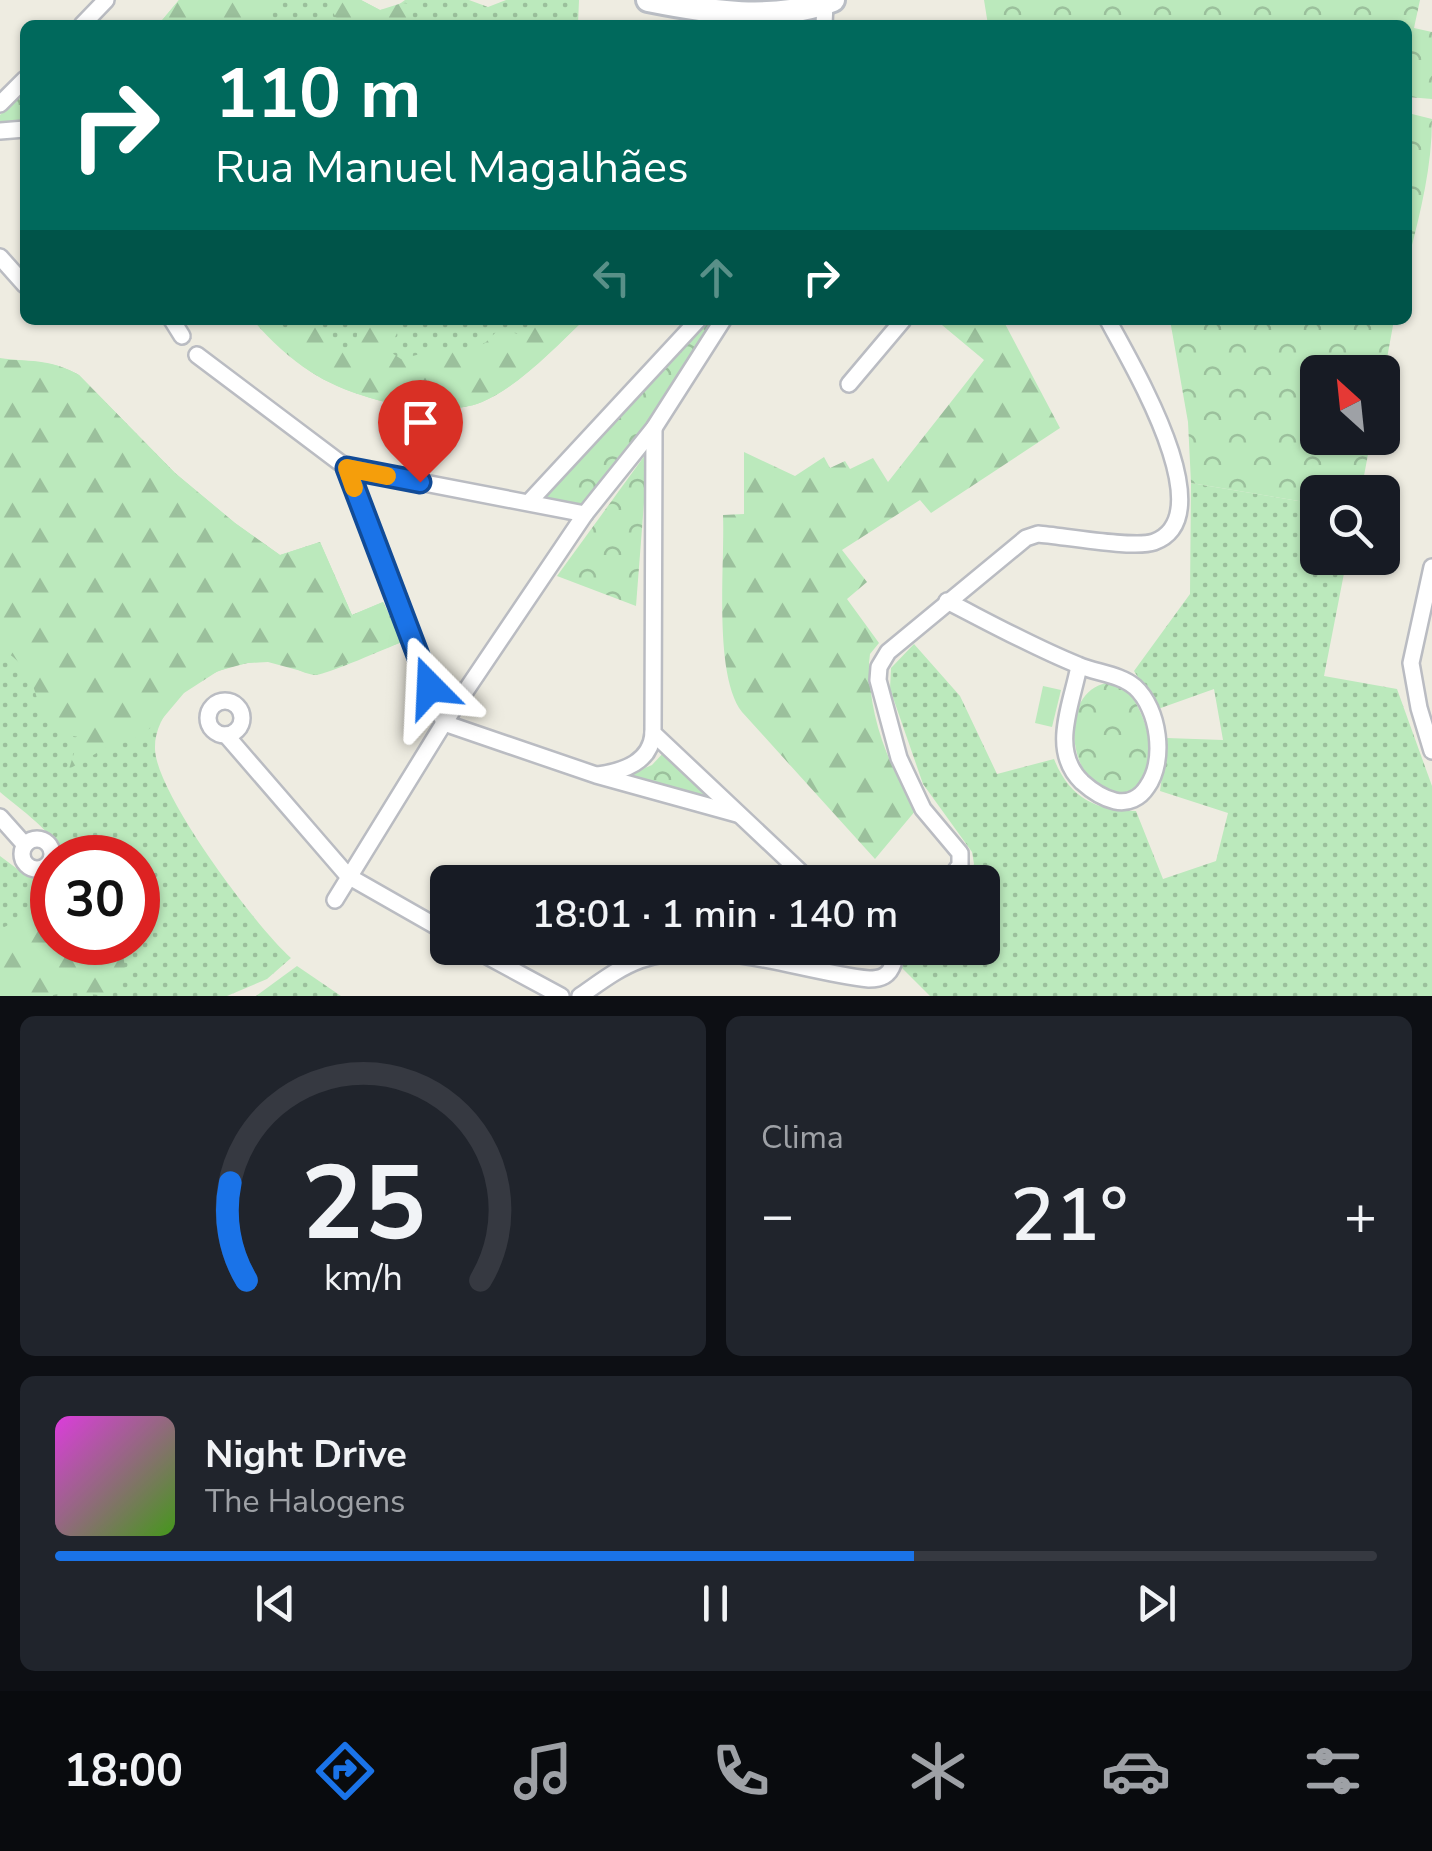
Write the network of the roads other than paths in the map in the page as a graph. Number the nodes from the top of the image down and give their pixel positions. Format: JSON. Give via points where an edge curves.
{"nodes":[{"id":1,"x":106,"y":0,"type":"edge"},
{"id":2,"x":648,"y":0,"type":"edge"},
{"id":3,"x":683,"y":3,"type":"edge"},
{"id":4,"x":828,"y":10,"type":"edge"},
{"id":5,"x":89,"y":20,"type":"edge"},
{"id":6,"x":20,"y":84,"type":"edge"},
{"id":7,"x":0,"y":104,"type":"edge"},
{"id":8,"x":0,"y":257,"type":"edge"},
{"id":9,"x":20,"y":279,"type":"edge"},
{"id":10,"x":175,"y":325,"type":"edge"},
{"id":11,"x":693,"y":325,"type":"edge"},
{"id":12,"x":720,"y":325,"type":"edge"},
{"id":13,"x":899,"y":325,"type":"edge"},
{"id":14,"x":1110,"y":325,"type":"edge"},
{"id":15,"x":182,"y":336,"type":"dead end"},
{"id":16,"x":197,"y":356,"type":"dead end"},
{"id":17,"x":849,"y":384,"type":"dead end"},
{"id":18,"x":654,"y":428,"type":"junction"},
{"id":19,"x":347,"y":468,"type":"junction"},
{"id":20,"x":530,"y":501,"type":"junction"},
{"id":21,"x":584,"y":514,"type":"junction"},
{"id":22,"x":1432,"y":567,"type":"edge"},
{"id":23,"x":947,"y":602,"type":"junction"},
{"id":24,"x":1079,"y":666,"type":"junction"},
{"id":25,"x":444,"y":723,"type":"junction"},
{"id":26,"x":653,"y":733,"type":"junction"},
{"id":27,"x":226,"y":734,"type":"dead end"},
{"id":28,"x":1430,"y":746,"type":"edge"},
{"id":29,"x":596,"y":775,"type":"junction"},
{"id":30,"x":737,"y":814,"type":"junction"},
{"id":31,"x":0,"y":817,"type":"edge"},
{"id":32,"x":26,"y":845,"type":"dead end"},
{"id":33,"x":792,"y":865,"type":"edge"},
{"id":34,"x":960,"y":865,"type":"edge"},
{"id":35,"x":348,"y":876,"type":"junction"},
{"id":36,"x":335,"y":900,"type":"dead end"},
{"id":37,"x":430,"y":924,"type":"edge"},
{"id":38,"x":504,"y":965,"type":"edge"},
{"id":39,"x":629,"y":965,"type":"edge"},
{"id":40,"x":792,"y":965,"type":"edge"},
{"id":41,"x":892,"y":965,"type":"edge"},
{"id":42,"x":561,"y":996,"type":"edge"},
{"id":43,"x":580,"y":996,"type":"edge"}],
"edges":[{"from":1,"to":5,"type":"street"},
{"from":2,"to":3,"type":"main road"},
{"from":3,"to":4,"type":"main road","via":[[736,14]]},
{"from":6,"to":7,"type":"street"},
{"from":8,"to":9,"type":"street"},
{"from":10,"to":15,"type":"street"},
{"from":11,"to":20,"type":"street"},
{"from":12,"to":18,"type":"street"},
{"from":13,"to":17,"type":"street"},
{"from":14,"to":23,"type":"street","via":[[1173,450],[1173,528],[1142,544],[1033,535]]},
{"from":16,"to":19,"type":"street"},
{"from":18,"to":21,"type":"street"},
{"from":18,"to":26,"type":"street"},
{"from":19,"to":20,"type":"street"},
{"from":19,"to":25,"type":"street"},
{"from":20,"to":21,"type":"street"},
{"from":21,"to":25,"type":"street"},
{"from":22,"to":28,"type":"street","via":[[1411,663]]},
{"from":23,"to":24,"type":"street"},
{"from":23,"to":34,"type":"street","via":[[888,652],[878,680],[910,784],[960,854]]},
{"from":24,"to":24,"type":"street","via":[[1125,680],[1148,709],[1157,762],[1134,799],[1101,796],[1073,770],[1063,747]]},
{"from":25,"to":29,"type":"street"},
{"from":25,"to":35,"type":"street"},
{"from":26,"to":29,"type":"street","via":[[642,758]]},
{"from":26,"to":30,"type":"street"},
{"from":27,"to":35,"type":"street"},
{"from":29,"to":30,"type":"street"},
{"from":30,"to":33,"type":"street"},
{"from":31,"to":32,"type":"street"},
{"from":35,"to":36,"type":"street"},
{"from":35,"to":37,"type":"street"},
{"from":38,"to":42,"type":"street"},
{"from":39,"to":43,"type":"street"},
{"from":40,"to":41,"type":"street","via":[[869,979]]}]}
